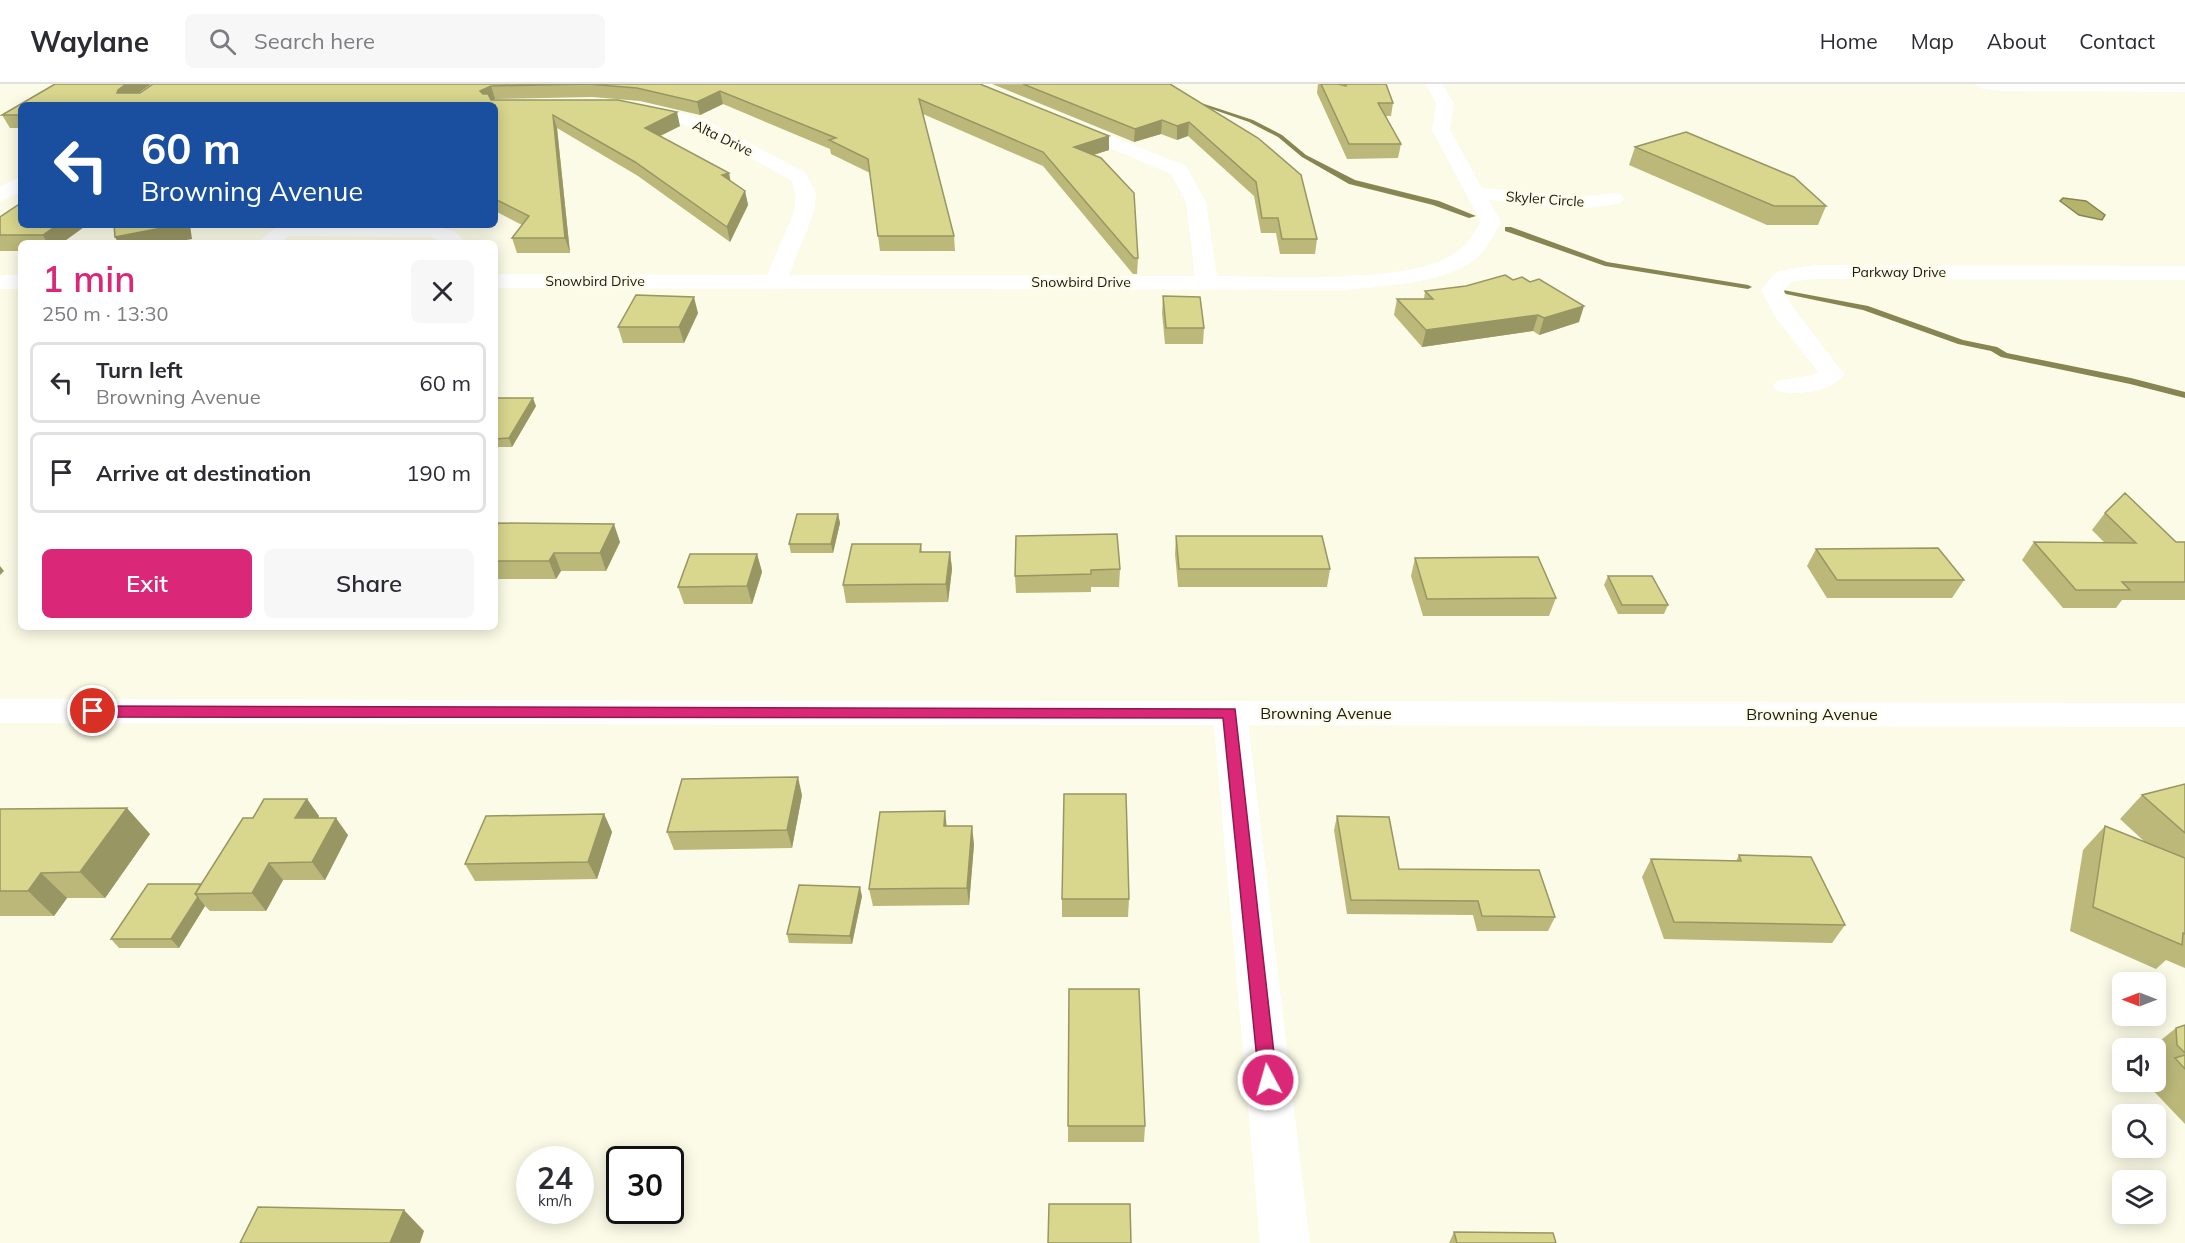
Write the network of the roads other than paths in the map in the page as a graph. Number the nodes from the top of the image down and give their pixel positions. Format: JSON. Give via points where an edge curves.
{"nodes":[{"id":1,"x":1434,"y":84,"type":"edge"},
{"id":2,"x":1984,"y":84,"type":"edge"},
{"id":3,"x":2185,"y":87,"type":"edge"},
{"id":4,"x":615,"y":107,"type":"edge"},
{"id":5,"x":1045,"y":114,"type":"edge"},
{"id":6,"x":18,"y":184,"type":"edge"},
{"id":7,"x":1476,"y":193,"type":"junction"},
{"id":8,"x":0,"y":196,"type":"edge"},
{"id":9,"x":1614,"y":199,"type":"dead end"},
{"id":10,"x":271,"y":240,"type":"edge"},
{"id":11,"x":452,"y":240,"type":"edge"},
{"id":12,"x":2185,"y":273,"type":"edge"},
{"id":13,"x":498,"y":281,"type":"edge"},
{"id":14,"x":776,"y":281,"type":"junction"},
{"id":15,"x":0,"y":282,"type":"edge"},
{"id":16,"x":18,"y":282,"type":"edge"},
{"id":17,"x":1207,"y":282,"type":"junction"},
{"id":18,"x":1786,"y":386,"type":"dead end"},
{"id":19,"x":0,"y":711,"type":"edge"},
{"id":20,"x":1230,"y":713,"type":"junction"},
{"id":21,"x":2185,"y":715,"type":"edge"},
{"id":22,"x":1285,"y":1243,"type":"edge"}],
"edges":[{"from":1,"to":7,"type":"street","name":"Snowbird Drive","via":[[1445,103],[1441,130]]},
{"from":2,"to":3,"type":"street"},
{"from":4,"to":14,"type":"street","name":"Alta Drive","via":[[667,114],[700,124],[799,177],[806,194],[804,212]]},
{"from":5,"to":17,"type":"street","via":[[1179,170],[1196,202]]},
{"from":6,"to":8,"type":"street"},
{"from":7,"to":9,"type":"street","name":"Skyler Circle","via":[[1583,203]]},
{"from":7,"to":17,"type":"street","name":"Snowbird Drive","via":[[1491,222],[1472,250],[1436,269],[1408,277],[1346,283]]},
{"from":10,"to":11,"type":"street","via":[[283,230],[432,231]]},
{"from":12,"to":18,"type":"street","name":"Parkway Drive","via":[[1813,272],[1784,277],[1772,290],[1780,310],[1832,374],[1820,382]]},
{"from":13,"to":14,"type":"street","name":"Snowbird Drive"},
{"from":14,"to":17,"type":"street","name":"Snowbird Drive"},
{"from":15,"to":16,"type":"street"},
{"from":19,"to":20,"type":"street","name":"Browning Avenue"},
{"from":20,"to":21,"type":"street","name":"Browning Avenue"},
{"from":20,"to":22,"type":"street"}]}
